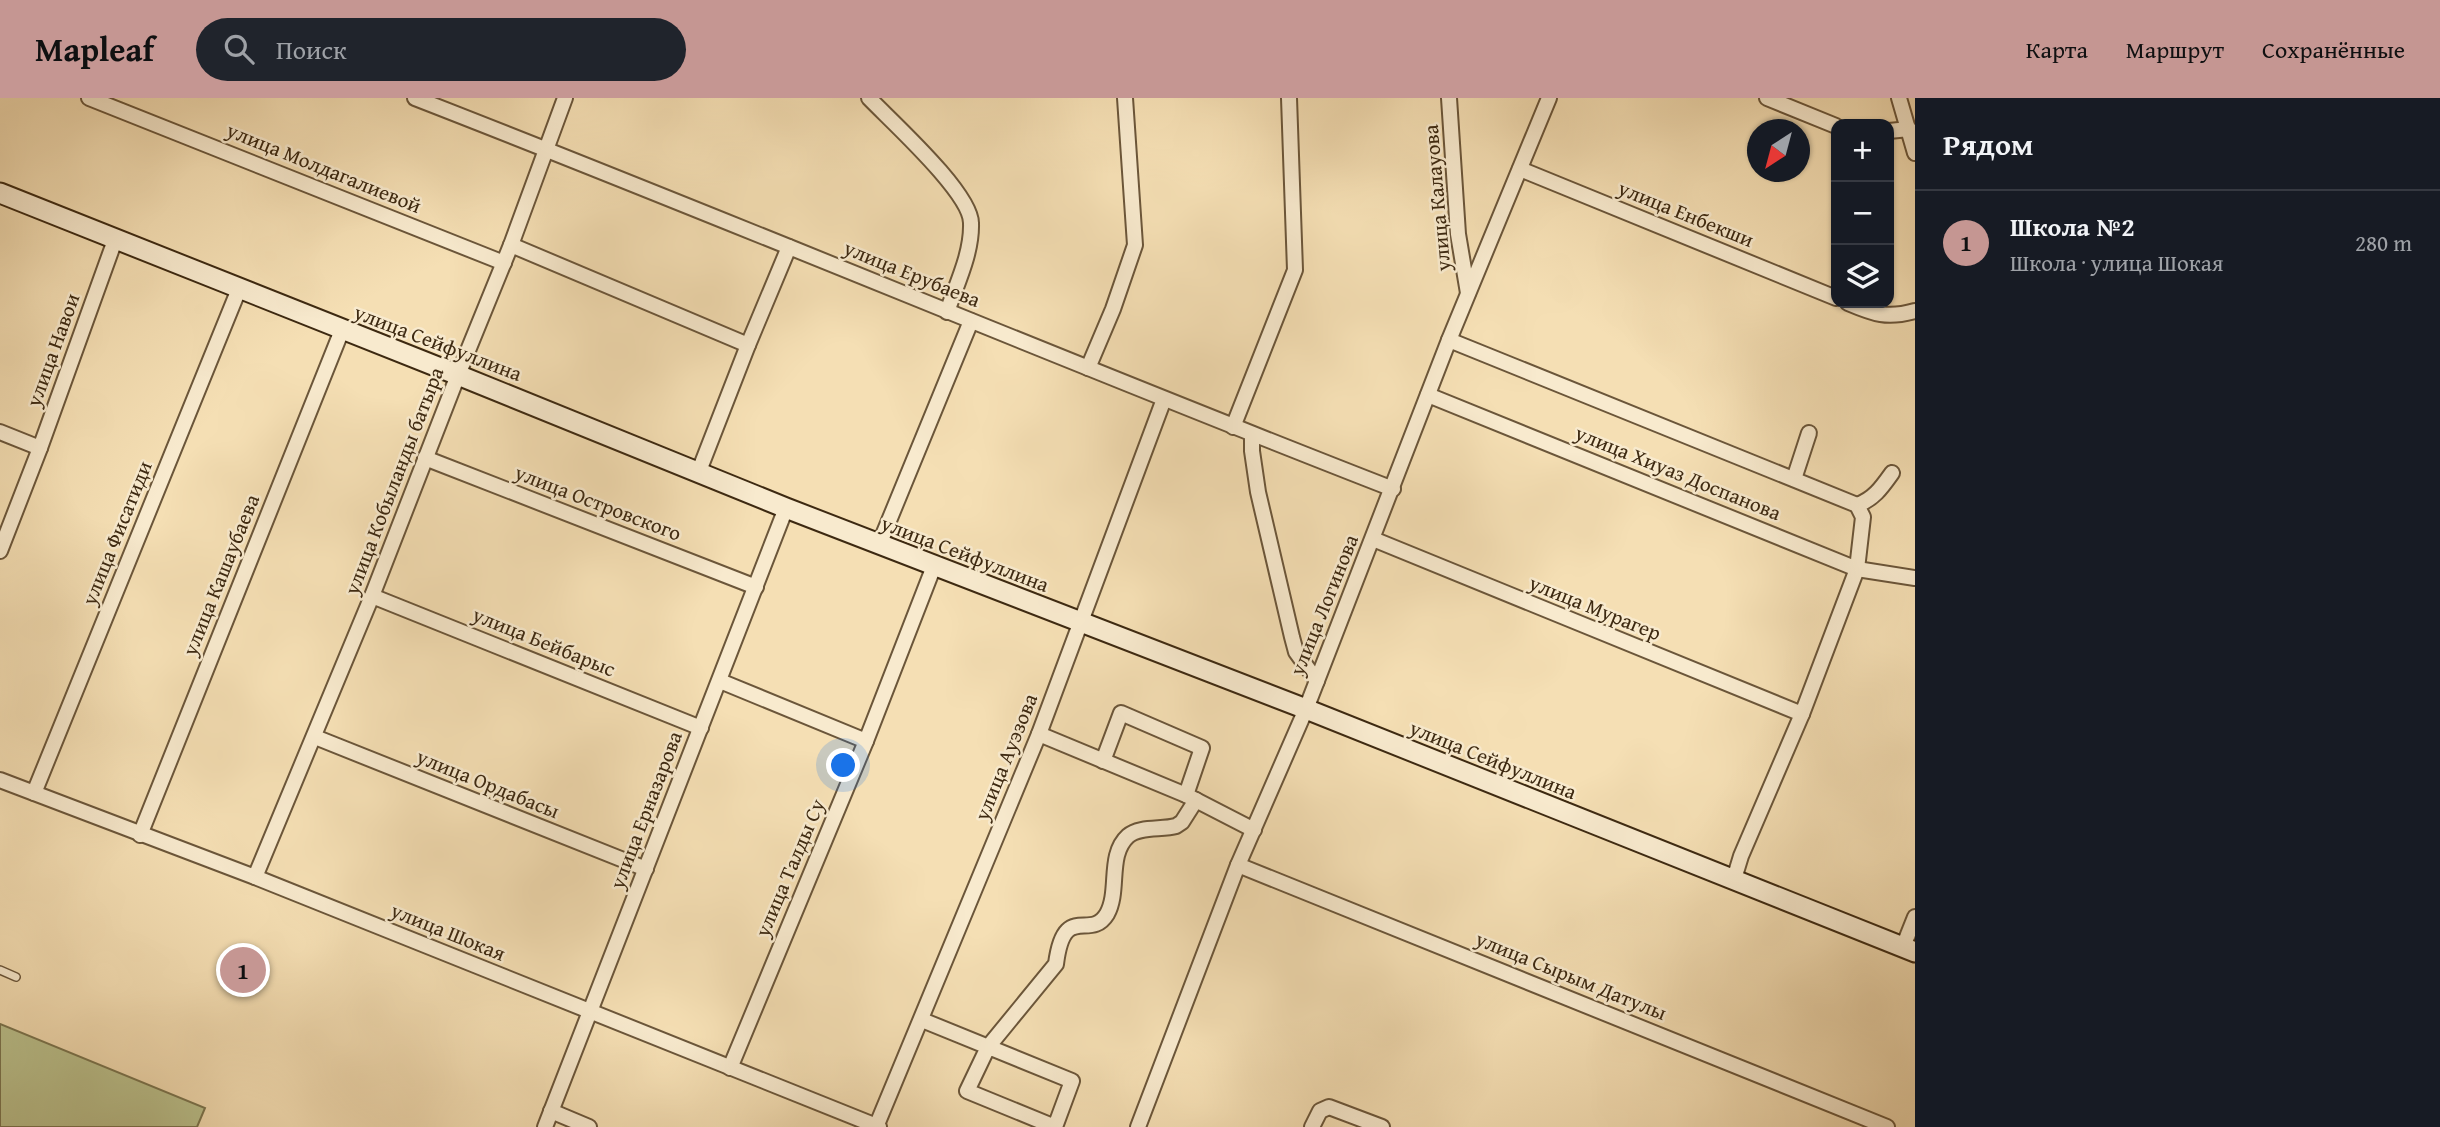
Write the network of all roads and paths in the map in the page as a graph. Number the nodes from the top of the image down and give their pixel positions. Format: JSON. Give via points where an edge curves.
{"nodes":[{"id":1,"x":89,"y":98,"type":"edge"},
{"id":2,"x":415,"y":98,"type":"edge"},
{"id":3,"x":565,"y":98,"type":"edge"},
{"id":4,"x":869,"y":98,"type":"edge"},
{"id":5,"x":1125,"y":98,"type":"edge"},
{"id":6,"x":1289,"y":98,"type":"edge"},
{"id":7,"x":1449,"y":98,"type":"edge"},
{"id":8,"x":1549,"y":98,"type":"edge"},
{"id":9,"x":1767,"y":98,"type":"edge"},
{"id":10,"x":1899,"y":98,"type":"edge"},
{"id":11,"x":1831,"y":125,"type":"edge"},
{"id":12,"x":1909,"y":129,"type":"junction"},
{"id":13,"x":1894,"y":130,"type":"edge"},
{"id":14,"x":546,"y":149,"type":"junction"},
{"id":15,"x":1915,"y":153,"type":"edge"},
{"id":16,"x":1520,"y":169,"type":"junction"},
{"id":17,"x":0,"y":193,"type":"edge"},
{"id":18,"x":115,"y":240,"type":"junction"},
{"id":19,"x":511,"y":245,"type":"junction"},
{"id":20,"x":789,"y":247,"type":"junction"},
{"id":21,"x":504,"y":263,"type":"junction"},
{"id":22,"x":239,"y":289,"type":"junction"},
{"id":23,"x":1468,"y":293,"type":"junction"},
{"id":24,"x":1831,"y":296,"type":"edge"},
{"id":25,"x":1861,"y":308,"type":"edge"},
{"id":26,"x":1915,"y":311,"type":"edge"},
{"id":27,"x":947,"y":312,"type":"junction"},
{"id":28,"x":971,"y":320,"type":"junction"},
{"id":29,"x":342,"y":330,"type":"junction"},
{"id":30,"x":1449,"y":340,"type":"junction"},
{"id":31,"x":748,"y":345,"type":"junction"},
{"id":32,"x":1088,"y":368,"type":"junction"},
{"id":33,"x":458,"y":374,"type":"junction"},
{"id":34,"x":1428,"y":395,"type":"junction"},
{"id":35,"x":1164,"y":400,"type":"junction"},
{"id":36,"x":1233,"y":428,"type":"junction"},
{"id":37,"x":0,"y":432,"type":"edge"},
{"id":38,"x":1810,"y":433,"type":"dead end"},
{"id":39,"x":1252,"y":435,"type":"junction"},
{"id":40,"x":40,"y":449,"type":"junction"},
{"id":41,"x":425,"y":458,"type":"junction"},
{"id":42,"x":699,"y":471,"type":"junction"},
{"id":43,"x":1892,"y":473,"type":"dead end"},
{"id":44,"x":1794,"y":479,"type":"junction"},
{"id":45,"x":1393,"y":489,"type":"junction"},
{"id":46,"x":1857,"y":505,"type":"junction"},
{"id":47,"x":786,"y":508,"type":"junction"},
{"id":48,"x":1373,"y":539,"type":"junction"},
{"id":49,"x":879,"y":545,"type":"junction"},
{"id":50,"x":0,"y":551,"type":"edge"},
{"id":51,"x":934,"y":566,"type":"junction"},
{"id":52,"x":1857,"y":569,"type":"junction"},
{"id":53,"x":1915,"y":578,"type":"edge"},
{"id":54,"x":756,"y":587,"type":"junction"},
{"id":55,"x":372,"y":596,"type":"junction"},
{"id":56,"x":1081,"y":624,"type":"junction"},
{"id":57,"x":719,"y":681,"type":"junction"},
{"id":58,"x":1317,"y":681,"type":"junction"},
{"id":59,"x":1306,"y":709,"type":"junction"},
{"id":60,"x":1802,"y":714,"type":"junction"},
{"id":61,"x":701,"y":728,"type":"junction"},
{"id":62,"x":1039,"y":734,"type":"junction"},
{"id":63,"x":315,"y":737,"type":"junction"},
{"id":64,"x":866,"y":741,"type":"junction"},
{"id":65,"x":1103,"y":761,"type":"junction"},
{"id":66,"x":0,"y":780,"type":"edge"},
{"id":67,"x":34,"y":793,"type":"junction"},
{"id":68,"x":1191,"y":798,"type":"junction"},
{"id":69,"x":1254,"y":830,"type":"junction"},
{"id":70,"x":140,"y":835,"type":"junction"},
{"id":71,"x":1238,"y":865,"type":"junction"},
{"id":72,"x":646,"y":869,"type":"junction"},
{"id":73,"x":255,"y":877,"type":"junction"},
{"id":74,"x":1734,"y":879,"type":"junction"},
{"id":75,"x":1915,"y":917,"type":"edge"},
{"id":76,"x":1909,"y":950,"type":"edge"},
{"id":77,"x":0,"y":970,"type":"edge"},
{"id":78,"x":16,"y":977,"type":"dead end"},
{"id":79,"x":589,"y":1012,"type":"junction"},
{"id":80,"x":922,"y":1020,"type":"junction"},
{"id":81,"x":988,"y":1047,"type":"junction"},
{"id":82,"x":730,"y":1068,"type":"junction"},
{"id":83,"x":551,"y":1111,"type":"junction"},
{"id":84,"x":545,"y":1127,"type":"edge"},
{"id":85,"x":589,"y":1127,"type":"edge"},
{"id":86,"x":877,"y":1127,"type":"edge"},
{"id":87,"x":1138,"y":1127,"type":"edge"},
{"id":88,"x":1312,"y":1127,"type":"edge"},
{"id":89,"x":1382,"y":1127,"type":"edge"},
{"id":90,"x":1887,"y":1127,"type":"edge"}],
"edges":[{"from":1,"to":21,"type":"street","name":"улица Молдагалиевой"},
{"from":2,"to":14,"type":"street","name":"улица Ерубаева"},
{"from":3,"to":14,"type":"street","name":"улица Кобыланды батыра"},
{"from":4,"to":27,"type":"street","via":[[945,177],[972,219],[970,244]]},
{"from":5,"to":32,"type":"street","via":[[1135,245]]},
{"from":6,"to":36,"type":"street","via":[[1295,270]]},
{"from":7,"to":23,"type":"street","name":"улица Калауова","via":[[1458,234]]},
{"from":8,"to":16,"type":"street","name":"улица Логинова"},
{"from":9,"to":11,"type":"street"},
{"from":10,"to":12,"type":"street"},
{"from":12,"to":13,"type":"street"},
{"from":12,"to":15,"type":"street"},
{"from":14,"to":19,"type":"street","name":"улица Кобыланды батыра"},
{"from":14,"to":20,"type":"street","name":"улица Ерубаева"},
{"from":16,"to":23,"type":"street","name":"улица Логинова"},
{"from":16,"to":24,"type":"street","name":"улица Енбекши"},
{"from":17,"to":18,"type":"main road","name":"улица Сейфуллина"},
{"from":18,"to":22,"type":"main road","name":"улица Сейфуллина"},
{"from":18,"to":40,"type":"street","name":"улица Навои"},
{"from":19,"to":21,"type":"street","name":"улица Кобыланды батыра"},
{"from":19,"to":31,"type":"street"},
{"from":20,"to":27,"type":"street","name":"улица Ерубаева"},
{"from":20,"to":31,"type":"street"},
{"from":21,"to":33,"type":"street","name":"улица Кобыланды батыра"},
{"from":22,"to":29,"type":"main road","name":"улица Сейфуллина"},
{"from":22,"to":67,"type":"street","name":"улица Фисатиди"},
{"from":23,"to":30,"type":"street","name":"улица Логинова"},
{"from":25,"to":26,"type":"street","via":[[1895,317]]},
{"from":27,"to":28,"type":"street","name":"улица Ерубаева"},
{"from":28,"to":32,"type":"street","name":"улица Ерубаева"},
{"from":28,"to":49,"type":"street"},
{"from":29,"to":33,"type":"main road","name":"улица Сейфуллина"},
{"from":29,"to":70,"type":"street","name":"улица Кашаубаева"},
{"from":30,"to":34,"type":"street","name":"улица Логинова"},
{"from":30,"to":44,"type":"street"},
{"from":31,"to":42,"type":"street"},
{"from":32,"to":35,"type":"street","name":"улица Ерубаева"},
{"from":33,"to":41,"type":"street","name":"улица Кобыланды батыра"},
{"from":33,"to":42,"type":"main road","name":"улица Сейфуллина"},
{"from":34,"to":45,"type":"street","name":"улица Логинова"},
{"from":34,"to":52,"type":"street","name":"улица Хиуаз Доспанова"},
{"from":35,"to":36,"type":"street","name":"улица Ерубаева"},
{"from":35,"to":56,"type":"street","name":"улица Ауэзова"},
{"from":36,"to":39,"type":"street","name":"улица Ерубаева"},
{"from":37,"to":40,"type":"street"},
{"from":38,"to":44,"type":"street"},
{"from":39,"to":45,"type":"street","name":"улица Ерубаева"},
{"from":39,"to":58,"type":"street","via":[[1258,492],[1292,637],[1296,652]]},
{"from":40,"to":50,"type":"street","name":"улица Навои"},
{"from":41,"to":54,"type":"street","name":"улица Островского"},
{"from":41,"to":55,"type":"street","name":"улица Кобыланды батыра"},
{"from":42,"to":47,"type":"main road","name":"улица Сейфуллина"},
{"from":43,"to":46,"type":"street","via":[[1868,501]]},
{"from":44,"to":46,"type":"street"},
{"from":45,"to":48,"type":"street","name":"улица Логинова"},
{"from":46,"to":52,"type":"street","via":[[1863,517]]},
{"from":47,"to":49,"type":"main road","name":"улица Сейфуллина"},
{"from":47,"to":54,"type":"street","name":"улица Ерназарова"},
{"from":48,"to":58,"type":"street","name":"улица Логинова"},
{"from":48,"to":60,"type":"street","name":"улица Мурагер"},
{"from":49,"to":51,"type":"main road","name":"улица Сейфуллина"},
{"from":51,"to":56,"type":"main road","name":"улица Сейфуллина"},
{"from":51,"to":64,"type":"street","name":"улица Талды Су"},
{"from":52,"to":53,"type":"street","name":"улица Хиуаз Доспанова"},
{"from":52,"to":60,"type":"street"},
{"from":54,"to":57,"type":"street","name":"улица Ерназарова"},
{"from":55,"to":61,"type":"street","name":"улица Бейбарыс"},
{"from":55,"to":63,"type":"street","name":"улица Кобыланды батыра"},
{"from":56,"to":59,"type":"main road","name":"улица Сейфуллина"},
{"from":56,"to":62,"type":"street","name":"улица Ауэзова"},
{"from":57,"to":61,"type":"street","name":"улица Ерназарова"},
{"from":57,"to":64,"type":"street"},
{"from":58,"to":59,"type":"street","name":"улица Логинова"},
{"from":59,"to":69,"type":"street","name":"улица Логинова"},
{"from":59,"to":74,"type":"main road","name":"улица Сейфуллина"},
{"from":60,"to":74,"type":"street"},
{"from":61,"to":72,"type":"street","name":"улица Ерназарова"},
{"from":62,"to":65,"type":"street"},
{"from":62,"to":80,"type":"street","name":"улица Ауэзова"},
{"from":63,"to":72,"type":"street","name":"улица Ордабасы"},
{"from":63,"to":73,"type":"street","name":"улица Кобыланды батыра"},
{"from":64,"to":82,"type":"street","name":"улица Талды Су"},
{"from":65,"to":68,"type":"street"},
{"from":65,"to":68,"type":"street","via":[[1121,713],[1202,748]]},
{"from":66,"to":67,"type":"street","name":"улица Шокая"},
{"from":67,"to":70,"type":"street","name":"улица Шокая"},
{"from":68,"to":69,"type":"street"},
{"from":68,"to":81,"type":"street","via":[[1176,826],[1135,832],[1125,840],[1107,914],[1094,925],[1068,929],[1056,964]]},
{"from":69,"to":71,"type":"street","name":"улица Логинова"},
{"from":70,"to":73,"type":"street","name":"улица Шокая"},
{"from":71,"to":87,"type":"street","name":"улица Логинова"},
{"from":71,"to":90,"type":"street","name":"улица Сырым Датулы"},
{"from":72,"to":79,"type":"street","name":"улица Ерназарова"},
{"from":73,"to":79,"type":"street","name":"улица Шокая"},
{"from":74,"to":76,"type":"main road","name":"улица Сейфуллина"},
{"from":75,"to":76,"type":"street"},
{"from":77,"to":78,"type":"lane"},
{"from":79,"to":82,"type":"street","name":"улица Шокая"},
{"from":79,"to":83,"type":"street","name":"улица Ерназарова"},
{"from":80,"to":81,"type":"street"},
{"from":80,"to":86,"type":"street","name":"улица Ауэзова"},
{"from":81,"to":81,"type":"street","via":[[1072,1081],[1055,1127],[967,1091]]},
{"from":82,"to":86,"type":"street","name":"улица Шокая"},
{"from":83,"to":84,"type":"street","name":"улица Ерназарова"},
{"from":83,"to":85,"type":"street"},
{"from":88,"to":89,"type":"street","via":[[1320,1111],[1329,1107]]}]}
